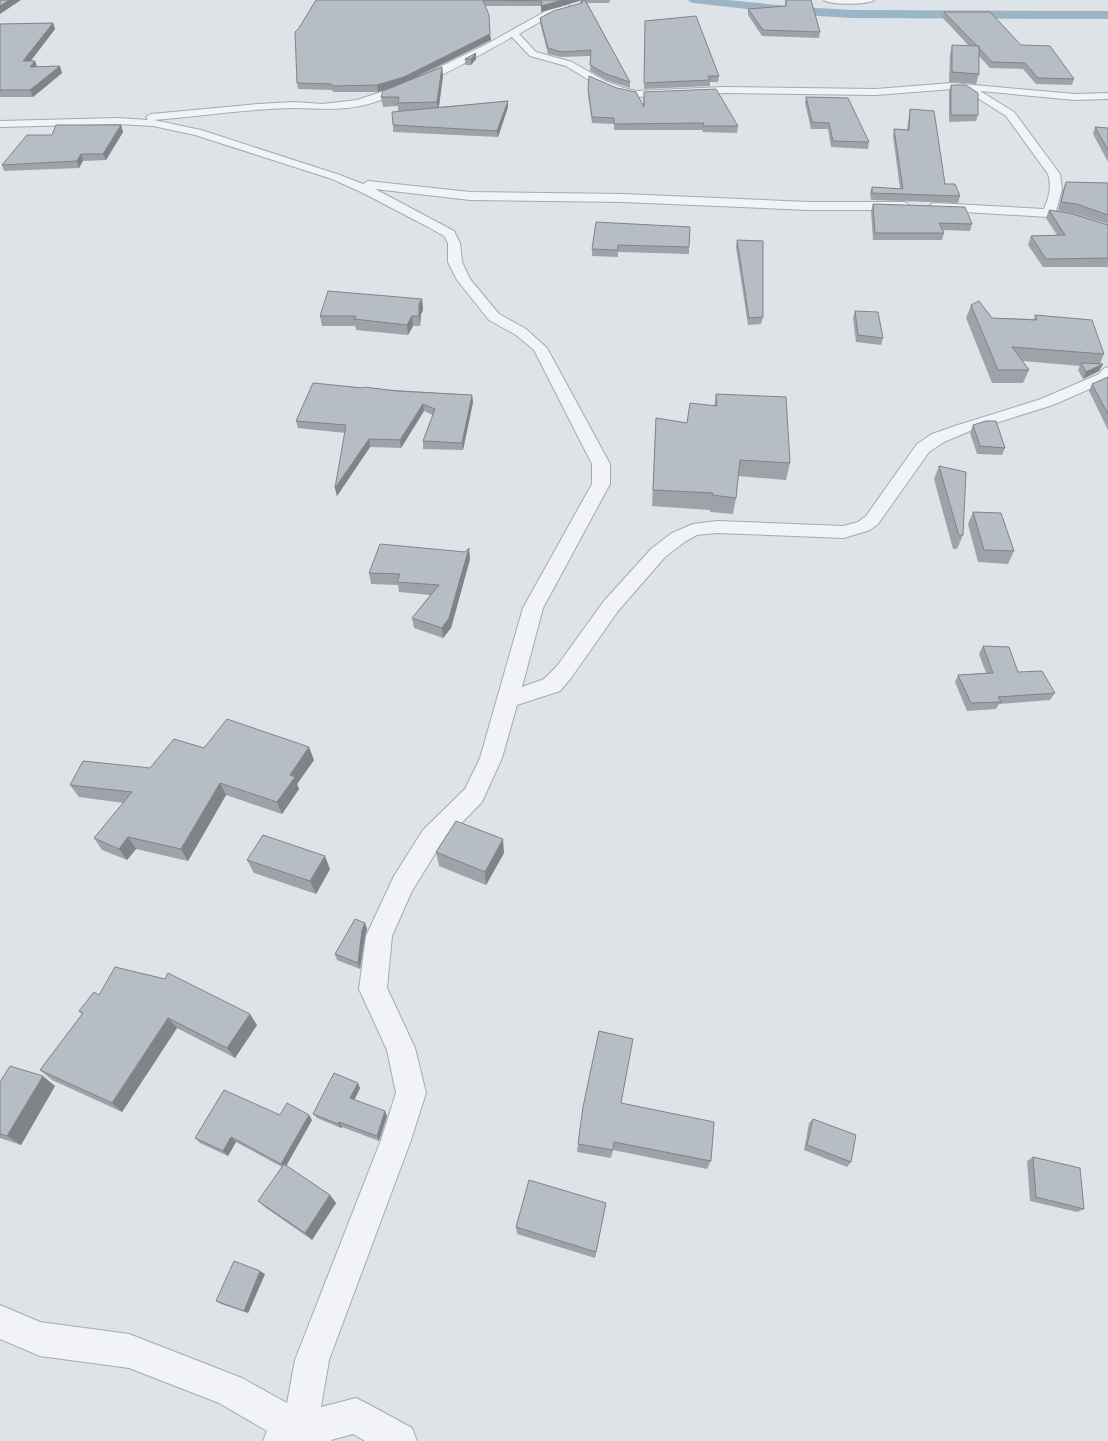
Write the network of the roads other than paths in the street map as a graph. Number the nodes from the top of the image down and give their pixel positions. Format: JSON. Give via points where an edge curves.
{"nodes":[{"id":1,"x":828,"y":0,"type":"edge"},
{"id":2,"x":870,"y":0,"type":"edge"},
{"id":3,"x":578,"y":5,"type":"edge"},
{"id":4,"x":513,"y":32,"type":"junction"},
{"id":5,"x":963,"y":86,"type":"junction"},
{"id":6,"x":1108,"y":96,"type":"edge"},
{"id":7,"x":118,"y":121,"type":"junction"},
{"id":8,"x":0,"y":124,"type":"edge"},
{"id":9,"x":353,"y":184,"type":"junction"},
{"id":10,"x":1049,"y":213,"type":"junction"},
{"id":11,"x":1108,"y":230,"type":"edge"},
{"id":12,"x":1108,"y":372,"type":"edge"},
{"id":13,"x":506,"y":700,"type":"junction"},
{"id":14,"x":0,"y":1322,"type":"edge"},
{"id":15,"x":298,"y":1437,"type":"edge"},
{"id":16,"x":399,"y":1441,"type":"edge"}],
"edges":[{"from":1,"to":2,"type":"street"},
{"from":3,"to":4,"type":"street","via":[[549,13]]},
{"from":4,"to":5,"type":"street","via":[[533,54],[569,64],[602,83],[636,94],[724,90],[876,92]]},
{"from":4,"to":7,"type":"street","via":[[416,83],[358,102],[323,108],[294,105],[178,113]]},
{"from":5,"to":6,"type":"street","via":[[1075,97]]},
{"from":5,"to":10,"type":"street","via":[[1010,114],[1054,174],[1057,190]]},
{"from":7,"to":8,"type":"street"},
{"from":7,"to":9,"type":"street","via":[[153,123],[197,132]]},
{"from":9,"to":10,"type":"street","via":[[477,196],[623,198],[808,206],[921,206]]},
{"from":9,"to":13,"type":"street","via":[[449,234],[454,243],[455,262],[464,280],[494,317],[521,332],[540,348],[601,464],[600,484],[532,608]]},
{"from":10,"to":11,"type":"street"},
{"from":12,"to":13,"type":"street","via":[[1105,377],[1047,402],[938,438],[923,448],[872,520],[864,526],[844,532],[717,527],[693,530],[679,537],[658,553],[611,606],[552,686]]},
{"from":13,"to":15,"type":"street","via":[[491,758],[474,795],[432,837],[403,884],[379,936],[373,989],[401,1048],[412,1093],[312,1360]]},
{"from":14,"to":15,"type":"street","via":[[40,1338],[129,1351],[230,1390]]},
{"from":15,"to":16,"type":"street","via":[[356,1416]]}]}
